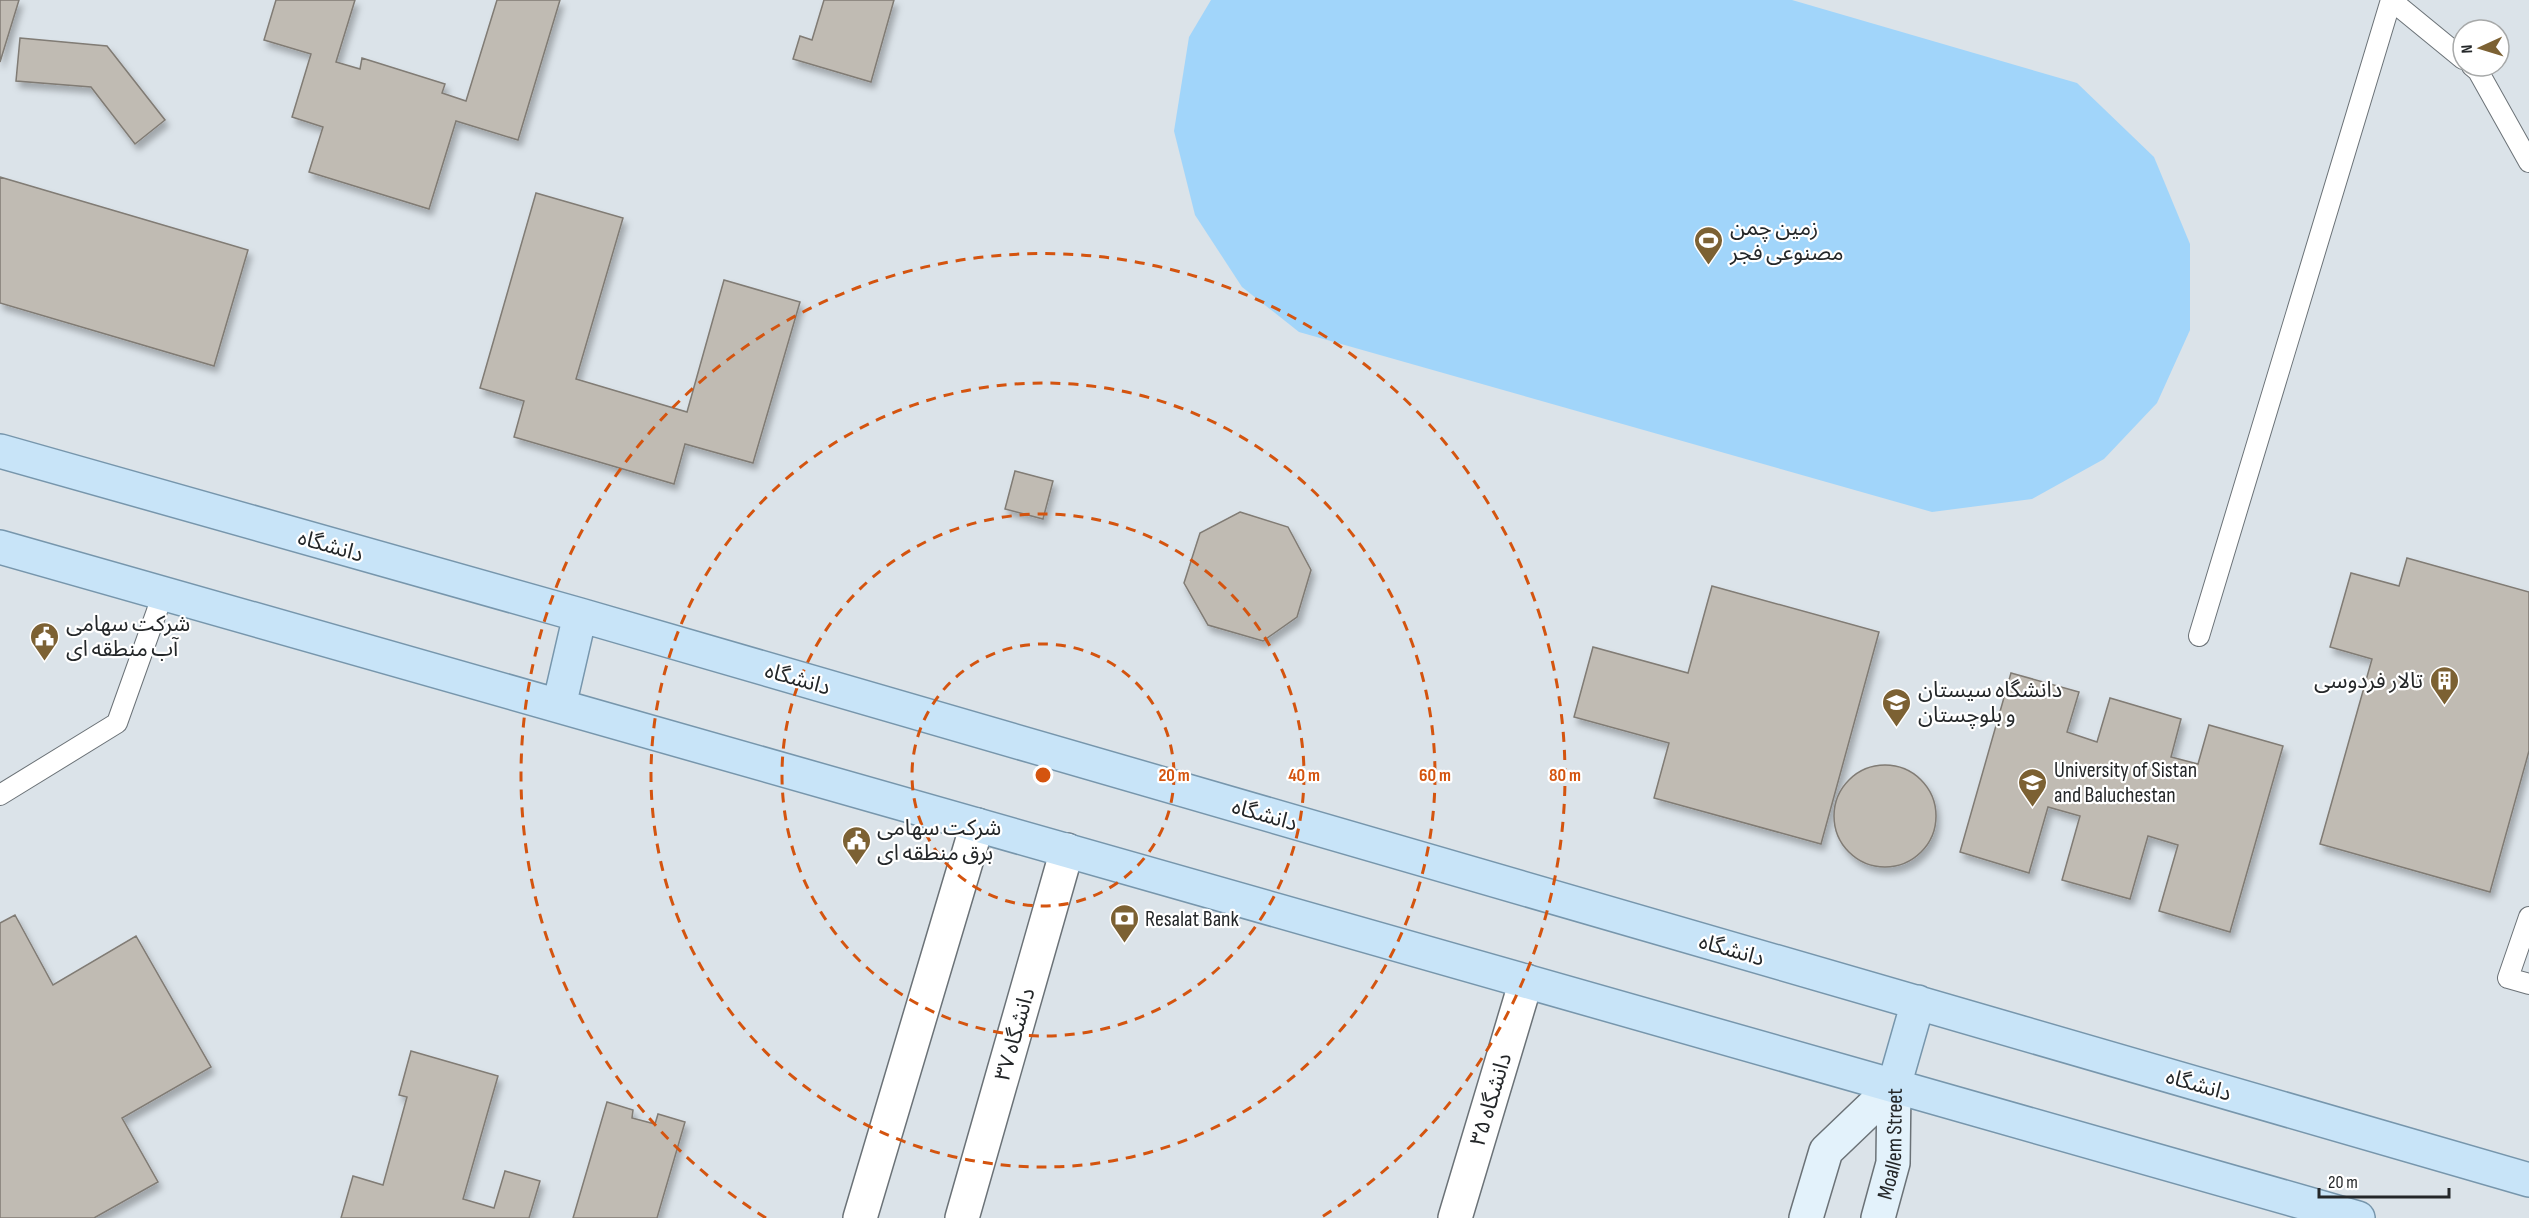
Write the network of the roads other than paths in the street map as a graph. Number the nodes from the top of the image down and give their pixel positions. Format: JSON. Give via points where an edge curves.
{"nodes":[{"id":1,"x":2391,"y":0,"type":"edge"},
{"id":2,"x":2451,"y":49,"type":"edge"},
{"id":3,"x":2482,"y":78,"type":"edge"},
{"id":4,"x":2529,"y":162,"type":"edge"},
{"id":5,"x":0,"y":451,"type":"edge"},
{"id":6,"x":0,"y":547,"type":"edge"},
{"id":7,"x":158,"y":592,"type":"junction"},
{"id":8,"x":580,"y":615,"type":"junction"},
{"id":9,"x":2199,"y":636,"type":"dead end"},
{"id":10,"x":559,"y":706,"type":"junction"},
{"id":11,"x":0,"y":795,"type":"edge"},
{"id":12,"x":977,"y":825,"type":"junction"},
{"id":13,"x":1067,"y":850,"type":"junction"},
{"id":14,"x":2529,"y":917,"type":"edge"},
{"id":15,"x":1526,"y":981,"type":"junction"},
{"id":16,"x":2529,"y":984,"type":"edge"},
{"id":17,"x":1918,"y":1002,"type":"junction"},
{"id":18,"x":1894,"y":1086,"type":"junction"},
{"id":19,"x":2529,"y":1180,"type":"edge"},
{"id":20,"x":860,"y":1218,"type":"edge"},
{"id":21,"x":962,"y":1218,"type":"edge"},
{"id":22,"x":1455,"y":1218,"type":"edge"},
{"id":23,"x":1806,"y":1218,"type":"edge"},
{"id":24,"x":1878,"y":1218,"type":"edge"},
{"id":25,"x":2358,"y":1218,"type":"edge"}],
"edges":[{"from":1,"to":2,"type":"lane"},
{"from":1,"to":9,"type":"lane"},
{"from":3,"to":4,"type":"lane"},
{"from":5,"to":8,"type":"main road","name":"دانشگاه"},
{"from":6,"to":7,"type":"main road"},
{"from":7,"to":10,"type":"main road"},
{"from":7,"to":11,"type":"lane","via":[[117,723]]},
{"from":8,"to":10,"type":"main road"},
{"from":8,"to":17,"type":"main road","name":"دانشگاه"},
{"from":10,"to":12,"type":"main road"},
{"from":12,"to":13,"type":"main road"},
{"from":12,"to":20,"type":"street"},
{"from":13,"to":15,"type":"main road"},
{"from":13,"to":21,"type":"street","name":"دانشگاه ۳۷"},
{"from":14,"to":16,"type":"lane","via":[[2508,978]]},
{"from":15,"to":18,"type":"main road"},
{"from":15,"to":22,"type":"street","name":"دانشگاه ۳۵"},
{"from":17,"to":18,"type":"main road"},
{"from":17,"to":19,"type":"main road","name":"دانشگاه"},
{"from":18,"to":23,"type":"main road","name":"Moallem Street","via":[[1826,1151]]},
{"from":18,"to":24,"type":"main road","name":"Moallem Street","via":[[1893,1163]]},
{"from":18,"to":25,"type":"main road"}]}
